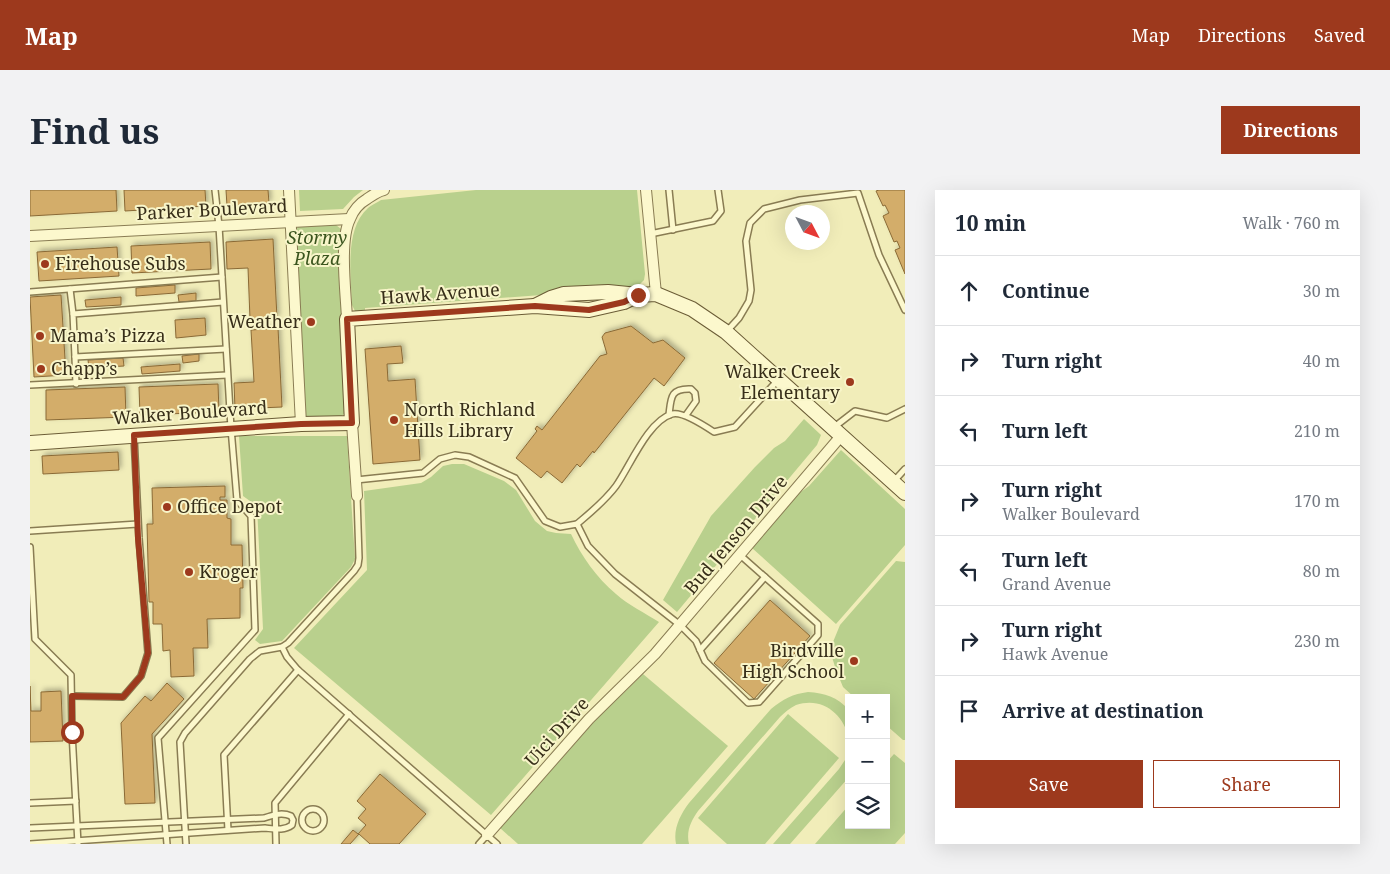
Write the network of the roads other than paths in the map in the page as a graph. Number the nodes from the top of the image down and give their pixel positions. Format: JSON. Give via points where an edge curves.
{"nodes":[{"id":1,"x":215,"y":190,"type":"edge"},
{"id":2,"x":289,"y":190,"type":"edge"},
{"id":3,"x":380,"y":190,"type":"edge"},
{"id":4,"x":384,"y":190,"type":"edge"},
{"id":5,"x":646,"y":190,"type":"edge"},
{"id":6,"x":669,"y":190,"type":"edge"},
{"id":7,"x":718,"y":190,"type":"edge"},
{"id":8,"x":349,"y":220,"type":"junction"},
{"id":9,"x":291,"y":223,"type":"junction"},
{"id":10,"x":219,"y":226,"type":"junction"},
{"id":11,"x":673,"y":230,"type":"junction"},
{"id":12,"x":650,"y":234,"type":"junction"},
{"id":13,"x":30,"y":236,"type":"edge"},
{"id":14,"x":222,"y":278,"type":"junction"},
{"id":15,"x":70,"y":289,"type":"junction"},
{"id":16,"x":30,"y":292,"type":"edge"},
{"id":17,"x":656,"y":294,"type":"junction"},
{"id":18,"x":223,"y":302,"type":"junction"},
{"id":19,"x":905,"y":310,"type":"edge"},
{"id":20,"x":73,"y":314,"type":"junction"},
{"id":21,"x":347,"y":319,"type":"junction"},
{"id":22,"x":726,"y":332,"type":"junction"},
{"id":23,"x":226,"y":349,"type":"junction"},
{"id":24,"x":75,"y":356,"type":"junction"},
{"id":25,"x":227,"y":375,"type":"junction"},
{"id":26,"x":779,"y":379,"type":"junction"},
{"id":27,"x":76,"y":384,"type":"junction"},
{"id":28,"x":30,"y":385,"type":"edge"},
{"id":29,"x":905,"y":409,"type":"edge"},
{"id":30,"x":669,"y":415,"type":"junction"},
{"id":31,"x":686,"y":415,"type":"junction"},
{"id":32,"x":352,"y":423,"type":"junction"},
{"id":33,"x":301,"y":424,"type":"junction"},
{"id":34,"x":231,"y":428,"type":"junction"},
{"id":35,"x":837,"y":432,"type":"junction"},
{"id":36,"x":134,"y":435,"type":"junction"},
{"id":37,"x":30,"y":443,"type":"edge"},
{"id":38,"x":905,"y":469,"type":"edge"},
{"id":39,"x":356,"y":480,"type":"junction"},
{"id":40,"x":893,"y":482,"type":"junction"},
{"id":41,"x":905,"y":493,"type":"edge"},
{"id":42,"x":357,"y":496,"type":"joint"},
{"id":43,"x":138,"y":524,"type":"junction"},
{"id":44,"x":577,"y":524,"type":"junction"},
{"id":45,"x":30,"y":531,"type":"edge"},
{"id":46,"x":30,"y":547,"type":"edge"},
{"id":47,"x":740,"y":554,"type":"junction"},
{"id":48,"x":31,"y":576,"type":"edge"},
{"id":49,"x":765,"y":577,"type":"junction"},
{"id":50,"x":32,"y":599,"type":"edge"},
{"id":51,"x":32,"y":619,"type":"edge"},
{"id":52,"x":680,"y":625,"type":"junction"},
{"id":53,"x":282,"y":647,"type":"junction"},
{"id":54,"x":700,"y":650,"type":"junction"},
{"id":55,"x":655,"y":654,"type":"joint"},
{"id":56,"x":298,"y":670,"type":"junction"},
{"id":57,"x":72,"y":696,"type":"junction"},
{"id":58,"x":349,"y":714,"type":"junction"},
{"id":59,"x":76,"y":800,"type":"junction"},
{"id":60,"x":30,"y":803,"type":"edge"},
{"id":61,"x":275,"y":814,"type":"junction"},
{"id":62,"x":227,"y":820,"type":"junction"},
{"id":63,"x":293,"y":820,"type":"junction"},
{"id":64,"x":301,"y":820,"type":"junction"},
{"id":65,"x":165,"y":822,"type":"junction"},
{"id":66,"x":184,"y":822,"type":"junction"},
{"id":67,"x":77,"y":826,"type":"junction"},
{"id":68,"x":30,"y":828,"type":"edge"},
{"id":69,"x":228,"y":830,"type":"junction"},
{"id":70,"x":276,"y":830,"type":"junction"},
{"id":71,"x":166,"y":834,"type":"junction"},
{"id":72,"x":185,"y":834,"type":"junction"},
{"id":73,"x":487,"y":835,"type":"junction"},
{"id":74,"x":78,"y":842,"type":"edge"},
{"id":75,"x":30,"y":844,"type":"edge"},
{"id":76,"x":167,"y":844,"type":"edge"},
{"id":77,"x":186,"y":844,"type":"edge"},
{"id":78,"x":276,"y":844,"type":"edge"},
{"id":79,"x":479,"y":844,"type":"edge"},
{"id":80,"x":497,"y":844,"type":"edge"}],
"edges":[{"from":1,"to":10,"type":"lane"},
{"from":2,"to":9,"type":"street"},
{"from":3,"to":4,"type":"street"},
{"from":3,"to":8,"type":"street","via":[[364,200]]},
{"from":5,"to":12,"type":"street"},
{"from":6,"to":11,"type":"lane"},
{"from":7,"to":11,"type":"lane","via":[[721,211],[713,221]]},
{"from":8,"to":9,"type":"street","name":"Parker Boulevard"},
{"from":8,"to":21,"type":"street","via":[[344,253]]},
{"from":9,"to":10,"type":"street","name":"Parker Boulevard"},
{"from":9,"to":33,"type":"street"},
{"from":10,"to":13,"type":"street","name":"Parker Boulevard"},
{"from":10,"to":14,"type":"lane"},
{"from":11,"to":12,"type":"lane"},
{"from":12,"to":17,"type":"street"},
{"from":14,"to":15,"type":"lane"},
{"from":14,"to":18,"type":"lane"},
{"from":15,"to":16,"type":"lane"},
{"from":15,"to":20,"type":"lane"},
{"from":17,"to":21,"type":"street","name":"Hawk Avenue","via":[[564,294],[535,306]]},
{"from":17,"to":22,"type":"street","name":"Hawk Avenue","via":[[692,309]]},
{"from":18,"to":20,"type":"lane"},
{"from":18,"to":23,"type":"lane"},
{"from":19,"to":22,"type":"lane","via":[[879,255],[858,193],[800,200],[764,209],[750,223],[746,241],[751,290],[749,301]]},
{"from":20,"to":24,"type":"lane"},
{"from":21,"to":32,"type":"street"},
{"from":22,"to":26,"type":"street","name":"Hawk Avenue"},
{"from":23,"to":24,"type":"lane"},
{"from":23,"to":25,"type":"lane"},
{"from":24,"to":27,"type":"lane"},
{"from":25,"to":27,"type":"lane"},
{"from":25,"to":34,"type":"lane"},
{"from":26,"to":31,"type":"lane","via":[[735,427],[714,432]]},
{"from":26,"to":35,"type":"street","name":"Hawk Avenue"},
{"from":27,"to":28,"type":"lane"},
{"from":29,"to":35,"type":"lane","via":[[887,418],[855,411]]},
{"from":30,"to":31,"type":"lane"},
{"from":30,"to":31,"type":"lane","via":[[675,392],[691,389],[696,401]]},
{"from":30,"to":44,"type":"lane","via":[[656,423],[598,507]]},
{"from":32,"to":33,"type":"street","name":"Walker Boulevard"},
{"from":32,"to":39,"type":"street"},
{"from":33,"to":34,"type":"street","name":"Walker Boulevard"},
{"from":34,"to":36,"type":"street","name":"Walker Boulevard"},
{"from":34,"to":65,"type":"lane","via":[[237,500],[251,516],[255,630],[158,738]]},
{"from":35,"to":40,"type":"street","name":"Hawk Avenue"},
{"from":35,"to":47,"type":"street","name":"Bud Jenson Drive"},
{"from":36,"to":37,"type":"street","name":"Walker Boulevard"},
{"from":36,"to":43,"type":"lane"},
{"from":38,"to":40,"type":"lane"},
{"from":39,"to":42,"type":"street"},
{"from":39,"to":44,"type":"lane","via":[[423,473],[440,459],[455,455],[469,457],[516,478],[545,521],[560,527]]},
{"from":40,"to":41,"type":"street","name":"Hawk Avenue"},
{"from":42,"to":53,"type":"lane","via":[[358,565]]},
{"from":43,"to":45,"type":"lane"},
{"from":43,"to":57,"type":"lane","via":[[148,653],[141,676],[123,697]]},
{"from":44,"to":52,"type":"lane","via":[[588,546],[615,574]]},
{"from":46,"to":48,"type":"lane"},
{"from":47,"to":49,"type":"lane"},
{"from":47,"to":52,"type":"street","name":"Bud Jenson Drive"},
{"from":48,"to":50,"type":"lane"},
{"from":49,"to":54,"type":"lane"},
{"from":49,"to":54,"type":"lane","via":[[818,624],[818,635],[759,702],[748,703],[705,661]]},
{"from":50,"to":51,"type":"lane"},
{"from":51,"to":57,"type":"lane","via":[[35,639],[72,675]]},
{"from":52,"to":54,"type":"lane"},
{"from":52,"to":55,"type":"street","name":"Bud Jenson Drive"},
{"from":53,"to":56,"type":"lane"},
{"from":53,"to":66,"type":"lane","via":[[260,651],[250,658],[185,733],[180,742]]},
{"from":55,"to":73,"type":"street","name":"Uici Drive","via":[[589,719]]},
{"from":56,"to":58,"type":"lane"},
{"from":56,"to":62,"type":"lane","via":[[224,755]]},
{"from":57,"to":59,"type":"lane"},
{"from":58,"to":61,"type":"lane","via":[[275,802]]},
{"from":58,"to":73,"type":"lane"},
{"from":59,"to":60,"type":"lane"},
{"from":59,"to":67,"type":"lane"},
{"from":61,"to":62,"type":"lane","via":[[264,818]]},
{"from":61,"to":63,"type":"lane","via":[[287,814]]},
{"from":61,"to":70,"type":"lane"},
{"from":62,"to":66,"type":"lane"},
{"from":62,"to":69,"type":"lane"},
{"from":63,"to":64,"type":"lane"},
{"from":63,"to":70,"type":"lane","via":[[289,827]]},
{"from":64,"to":64,"type":"lane","via":[[303,827],[312,832],[319,830],[324,820],[322,813],[315,809],[304,813]]},
{"from":65,"to":66,"type":"lane"},
{"from":65,"to":67,"type":"lane"},
{"from":65,"to":71,"type":"lane"},
{"from":66,"to":72,"type":"lane"},
{"from":67,"to":68,"type":"lane"},
{"from":67,"to":74,"type":"lane"},
{"from":69,"to":70,"type":"lane"},
{"from":69,"to":72,"type":"lane"},
{"from":70,"to":78,"type":"lane"},
{"from":71,"to":72,"type":"lane"},
{"from":71,"to":74,"type":"lane"},
{"from":71,"to":76,"type":"lane"},
{"from":72,"to":77,"type":"lane"},
{"from":73,"to":79,"type":"lane"},
{"from":73,"to":80,"type":"lane"},
{"from":74,"to":75,"type":"lane"}]}
